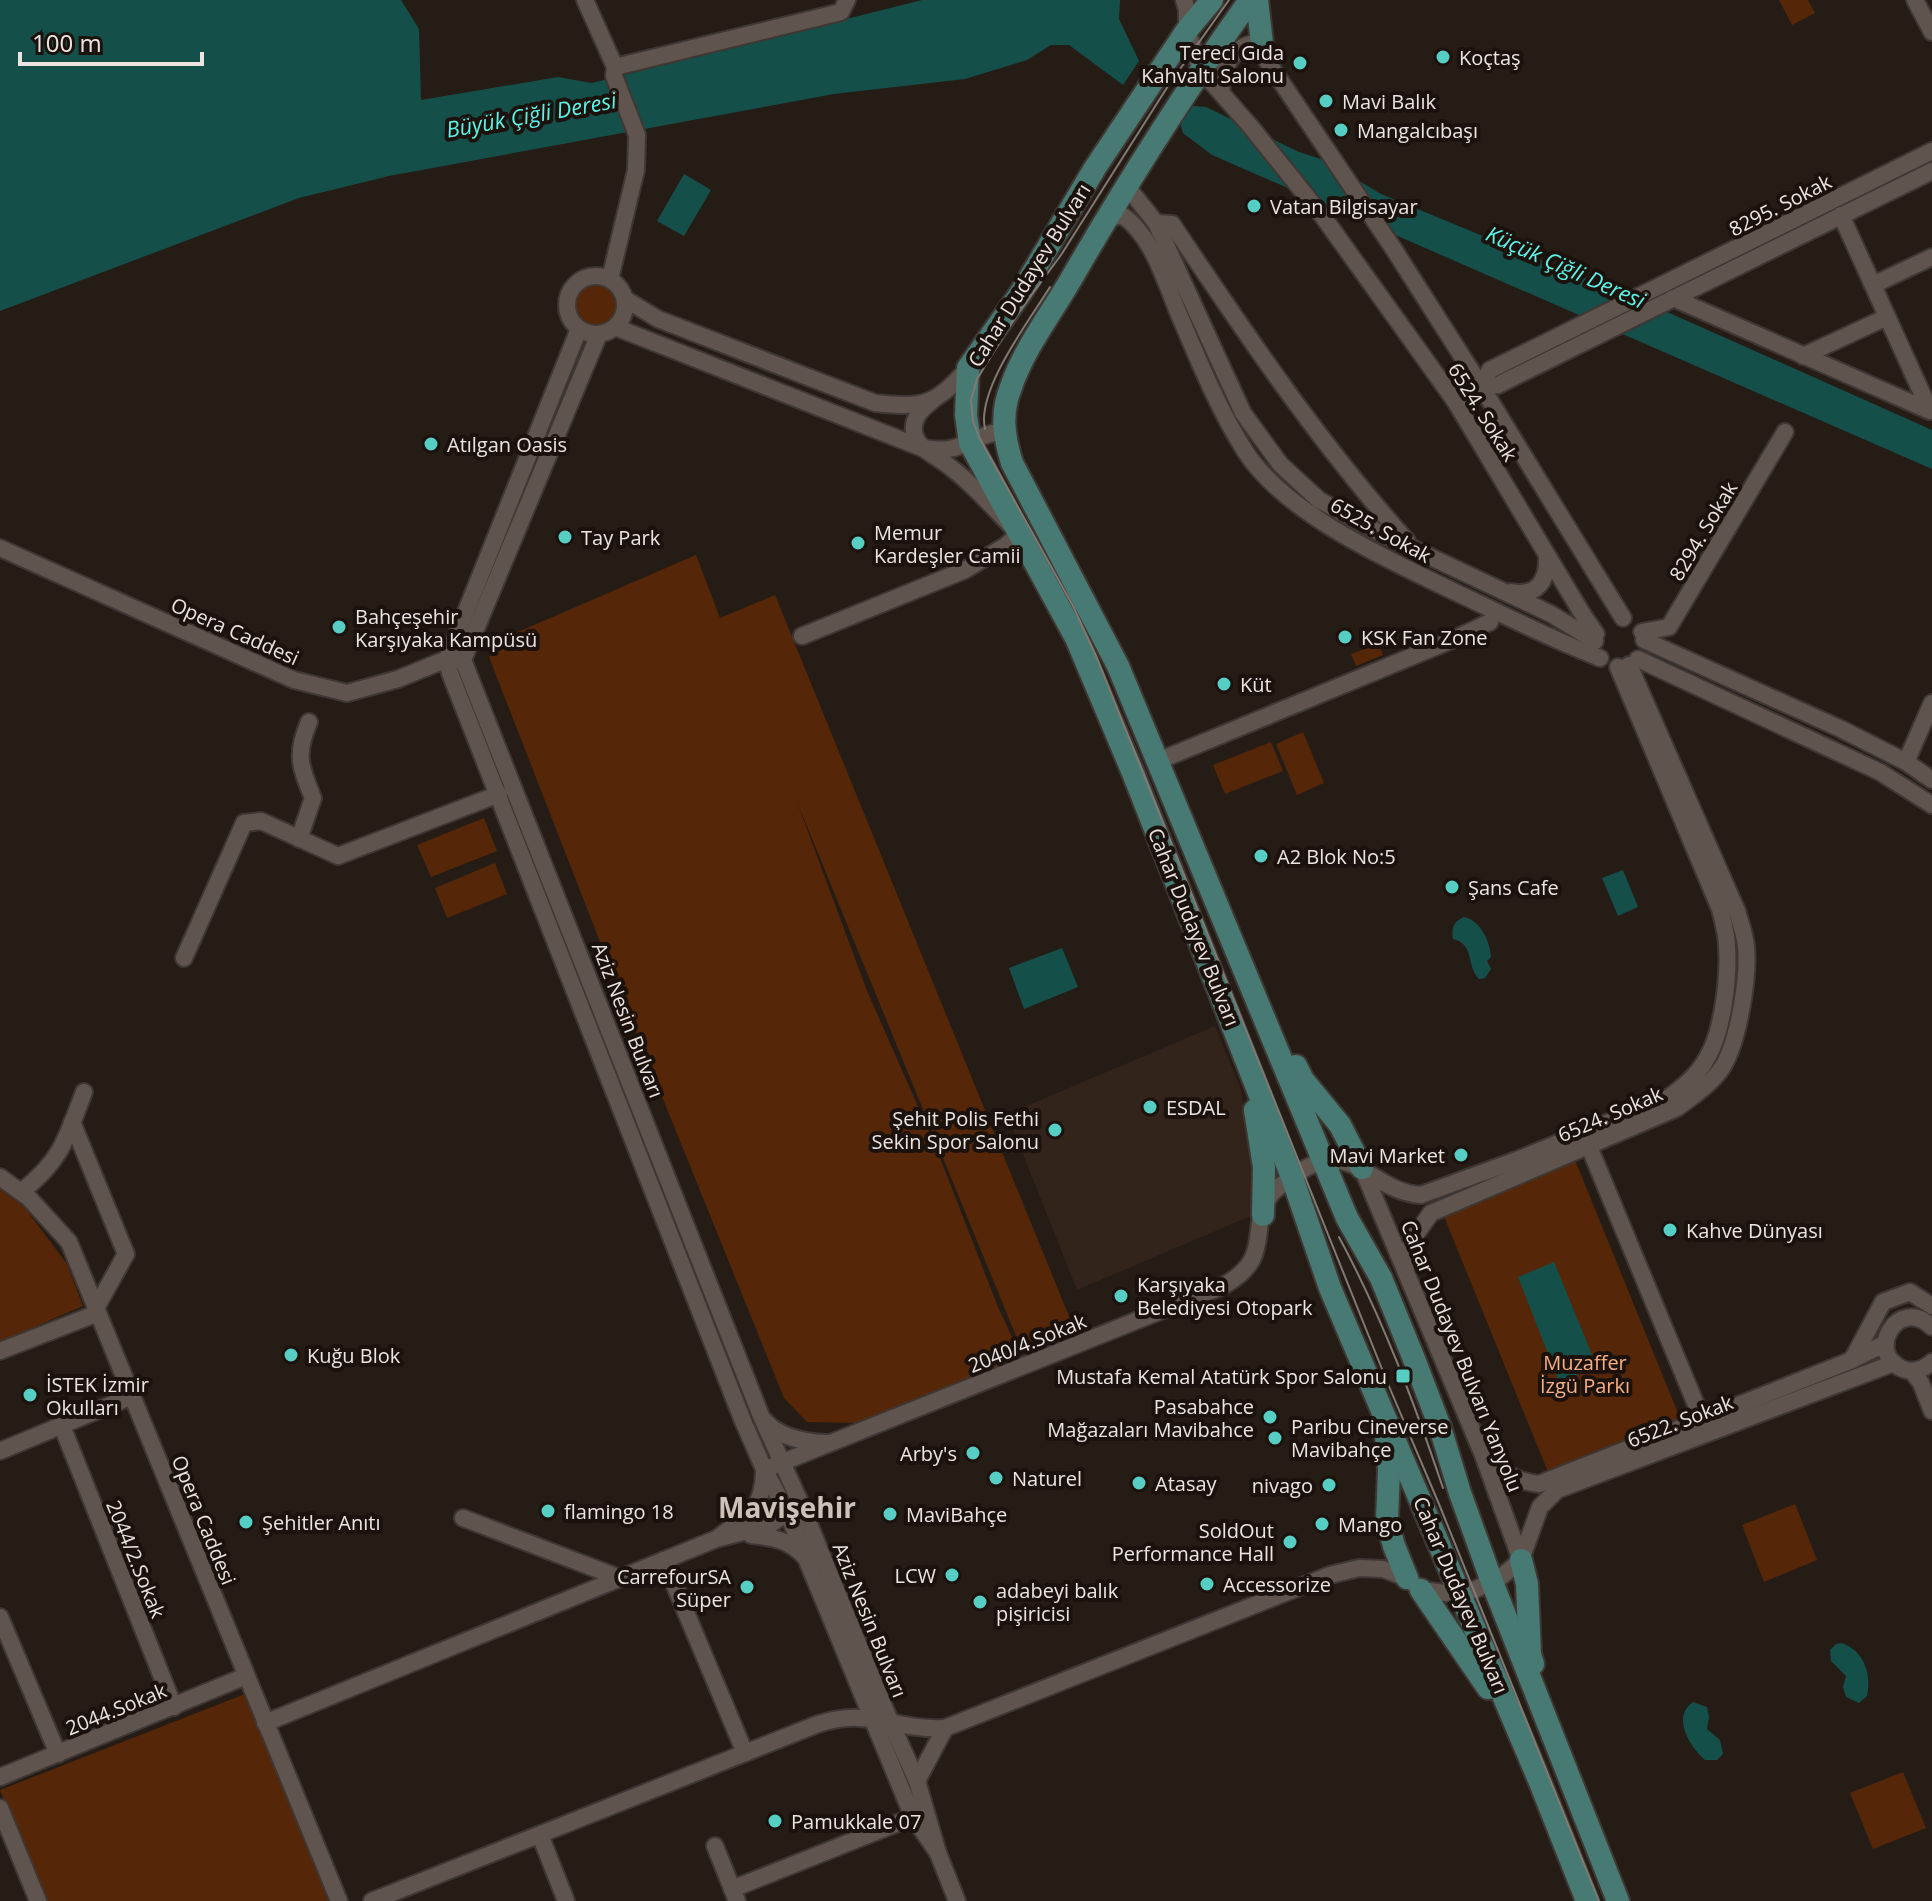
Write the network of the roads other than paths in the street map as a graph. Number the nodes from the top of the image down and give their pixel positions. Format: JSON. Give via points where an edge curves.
{"nodes":[{"id":1,"x":585,"y":0,"type":"edge"},
{"id":2,"x":847,"y":0,"type":"edge"},
{"id":3,"x":1184,"y":0,"type":"edge"},
{"id":4,"x":1212,"y":0,"type":"edge"},
{"id":5,"x":1250,"y":0,"type":"edge"},
{"id":6,"x":1257,"y":0,"type":"edge"},
{"id":7,"x":1915,"y":0,"type":"edge"},
{"id":8,"x":1187,"y":30,"type":"junction"},
{"id":9,"x":1932,"y":32,"type":"edge"},
{"id":10,"x":1263,"y":52,"type":"junction"},
{"id":11,"x":1200,"y":69,"type":"junction"},
{"id":12,"x":614,"y":71,"type":"junction"},
{"id":13,"x":1221,"y":92,"type":"junction"},
{"id":14,"x":1932,"y":151,"type":"edge"},
{"id":15,"x":1932,"y":171,"type":"edge"},
{"id":16,"x":1125,"y":184,"type":"junction"},
{"id":17,"x":1841,"y":215,"type":"junction"},
{"id":18,"x":1106,"y":219,"type":"junction"},
{"id":19,"x":1156,"y":223,"type":"junction"},
{"id":20,"x":1932,"y":257,"type":"edge"},
{"id":21,"x":610,"y":279,"type":"junction"},
{"id":22,"x":1873,"y":285,"type":"junction"},
{"id":23,"x":625,"y":299,"type":"junction"},
{"id":24,"x":1668,"y":300,"type":"junction"},
{"id":25,"x":1887,"y":317,"type":"junction"},
{"id":26,"x":615,"y":327,"type":"junction"},
{"id":27,"x":579,"y":329,"type":"junction"},
{"id":28,"x":599,"y":334,"type":"junction"},
{"id":29,"x":1803,"y":356,"type":"junction"},
{"id":30,"x":968,"y":368,"type":"junction"},
{"id":31,"x":1481,"y":386,"type":"junction"},
{"id":32,"x":933,"y":400,"type":"junction"},
{"id":33,"x":1455,"y":401,"type":"junction"},
{"id":34,"x":1002,"y":431,"type":"junction"},
{"id":35,"x":1785,"y":432,"type":"dead end"},
{"id":36,"x":970,"y":443,"type":"junction"},
{"id":37,"x":922,"y":448,"type":"junction"},
{"id":38,"x":1019,"y":534,"type":"junction"},
{"id":39,"x":0,"y":548,"type":"edge"},
{"id":40,"x":1413,"y":548,"type":"junction"},
{"id":41,"x":1547,"y":556,"type":"junction"},
{"id":42,"x":1498,"y":589,"type":"junction"},
{"id":43,"x":1623,"y":618,"type":"junction"},
{"id":44,"x":1490,"y":622,"type":"dead end"},
{"id":45,"x":802,"y":636,"type":"dead end"},
{"id":46,"x":1643,"y":636,"type":"junction"},
{"id":47,"x":1596,"y":637,"type":"junction"},
{"id":48,"x":1600,"y":658,"type":"junction"},
{"id":49,"x":458,"y":659,"type":"junction"},
{"id":50,"x":1628,"y":664,"type":"junction"},
{"id":51,"x":1932,"y":703,"type":"edge"},
{"id":52,"x":309,"y":722,"type":"dead end"},
{"id":53,"x":1158,"y":761,"type":"junction"},
{"id":54,"x":1906,"y":762,"type":"junction"},
{"id":55,"x":1932,"y":780,"type":"edge"},
{"id":56,"x":499,"y":794,"type":"junction"},
{"id":57,"x":1932,"y":805,"type":"edge"},
{"id":58,"x":299,"y":839,"type":"junction"},
{"id":59,"x":184,"y":958,"type":"dead end"},
{"id":60,"x":1253,"y":988,"type":"junction"},
{"id":61,"x":1238,"y":1038,"type":"junction"},
{"id":62,"x":84,"y":1092,"type":"dead end"},
{"id":63,"x":72,"y":1122,"type":"junction"},
{"id":64,"x":1588,"y":1144,"type":"junction"},
{"id":65,"x":1323,"y":1161,"type":"junction"},
{"id":66,"x":1362,"y":1168,"type":"junction"},
{"id":67,"x":0,"y":1177,"type":"edge"},
{"id":68,"x":1292,"y":1177,"type":"junction"},
{"id":69,"x":21,"y":1192,"type":"junction"},
{"id":70,"x":1263,"y":1215,"type":"junction"},
{"id":71,"x":1406,"y":1270,"type":"junction"},
{"id":72,"x":97,"y":1311,"type":"junction"},
{"id":73,"x":1930,"y":1318,"type":"edge"},
{"id":74,"x":1886,"y":1343,"type":"junction"},
{"id":75,"x":0,"y":1351,"type":"edge"},
{"id":76,"x":1852,"y":1360,"type":"junction"},
{"id":77,"x":1932,"y":1362,"type":"edge"},
{"id":78,"x":1894,"y":1363,"type":"junction"},
{"id":79,"x":1912,"y":1371,"type":"junction"},
{"id":80,"x":132,"y":1396,"type":"junction"},
{"id":81,"x":1932,"y":1411,"type":"edge"},
{"id":82,"x":761,"y":1416,"type":"junction"},
{"id":83,"x":1702,"y":1419,"type":"junction"},
{"id":84,"x":1389,"y":1424,"type":"junction"},
{"id":85,"x":62,"y":1426,"type":"junction"},
{"id":86,"x":828,"y":1443,"type":"junction"},
{"id":87,"x":0,"y":1451,"type":"edge"},
{"id":88,"x":1483,"y":1455,"type":"junction"},
{"id":89,"x":782,"y":1462,"type":"junction"},
{"id":90,"x":764,"y":1469,"type":"junction"},
{"id":91,"x":794,"y":1507,"type":"junction"},
{"id":92,"x":463,"y":1518,"type":"dead end"},
{"id":93,"x":741,"y":1534,"type":"junction"},
{"id":94,"x":716,"y":1539,"type":"junction"},
{"id":95,"x":806,"y":1558,"type":"junction"},
{"id":96,"x":664,"y":1560,"type":"junction"},
{"id":97,"x":1521,"y":1560,"type":"junction"},
{"id":98,"x":620,"y":1578,"type":"junction"},
{"id":99,"x":1492,"y":1582,"type":"junction"},
{"id":100,"x":1414,"y":1584,"type":"junction"},
{"id":101,"x":1459,"y":1592,"type":"junction"},
{"id":102,"x":0,"y":1617,"type":"edge"},
{"id":103,"x":246,"y":1676,"type":"junction"},
{"id":104,"x":174,"y":1707,"type":"junction"},
{"id":105,"x":871,"y":1717,"type":"junction"},
{"id":106,"x":890,"y":1721,"type":"junction"},
{"id":107,"x":265,"y":1723,"type":"junction"},
{"id":108,"x":945,"y":1728,"type":"junction"},
{"id":109,"x":745,"y":1753,"type":"junction"},
{"id":110,"x":58,"y":1754,"type":"junction"},
{"id":111,"x":1564,"y":1769,"type":"junction"},
{"id":112,"x":0,"y":1777,"type":"edge"},
{"id":113,"x":1539,"y":1780,"type":"junction"},
{"id":114,"x":917,"y":1781,"type":"junction"},
{"id":115,"x":0,"y":1808,"type":"edge"},
{"id":116,"x":913,"y":1817,"type":"junction"},
{"id":117,"x":540,"y":1835,"type":"junction"},
{"id":118,"x":715,"y":1846,"type":"dead end"},
{"id":119,"x":938,"y":1853,"type":"junction"},
{"id":120,"x":400,"y":1895,"type":"edge"},
{"id":121,"x":735,"y":1895,"type":"edge"},
{"id":122,"x":38,"y":1901,"type":"edge"},
{"id":123,"x":339,"y":1901,"type":"edge"},
{"id":124,"x":372,"y":1901,"type":"edge"},
{"id":125,"x":566,"y":1901,"type":"edge"},
{"id":126,"x":957,"y":1901,"type":"edge"},
{"id":127,"x":1587,"y":1901,"type":"edge"},
{"id":128,"x":1618,"y":1901,"type":"edge"}],
"edges":[{"from":1,"to":12,"type":"street"},
{"from":2,"to":12,"type":"street","via":[[841,12]]},
{"from":3,"to":8,"type":"street"},
{"from":4,"to":8,"type":"main road","name":"Cahar Dudayev Bulvarı"},
{"from":5,"to":11,"type":"main road","name":"Cahar Dudayev Bulvarı"},
{"from":6,"to":10,"type":"main road"},
{"from":7,"to":9,"type":"street"},
{"from":8,"to":11,"type":"street"},
{"from":8,"to":30,"type":"main road","name":"Cahar Dudayev Bulvarı"},
{"from":10,"to":13,"type":"street","via":[[1255,43],[1244,45],[1222,72]]},
{"from":10,"to":31,"type":"street","name":"6524. Sokak"},
{"from":11,"to":13,"type":"street","name":"6524. Sokak"},
{"from":11,"to":16,"type":"main road","name":"Cahar Dudayev Bulvarı"},
{"from":12,"to":21,"type":"street","via":[[637,135],[636,170]]},
{"from":13,"to":33,"type":"street","name":"6524. Sokak","via":[[1324,218]]},
{"from":14,"to":31,"type":"street","name":"8295. Sokak","via":[[1490,370]]},
{"from":15,"to":17,"type":"street","name":"8295. Sokak"},
{"from":16,"to":18,"type":"main road","name":"Cahar Dudayev Bulvarı"},
{"from":16,"to":19,"type":"street","name":"6525. Sokak"},
{"from":17,"to":22,"type":"street"},
{"from":17,"to":24,"type":"street","name":"8295. Sokak"},
{"from":18,"to":34,"type":"main road","name":"Cahar Dudayev Bulvarı","via":[[1010,387]]},
{"from":18,"to":48,"type":"street","name":"6525. Sokak","via":[[1122,215],[1136,225],[1225,416],[1246,454],[1282,492],[1334,531]]},
{"from":19,"to":40,"type":"street","via":[[1172,224],[1310,422]]},
{"from":19,"to":40,"type":"street","name":"6525. Sokak","via":[[1243,413],[1280,464],[1319,500]]},
{"from":20,"to":22,"type":"street"},
{"from":21,"to":23,"type":"street"},
{"from":21,"to":27,"type":"street","via":[[591,276],[569,294],[568,313]]},
{"from":22,"to":25,"type":"street"},
{"from":23,"to":26,"type":"street","via":[[624,314]]},
{"from":23,"to":32,"type":"street","via":[[658,319],[875,403],[909,407]]},
{"from":24,"to":29,"type":"street"},
{"from":24,"to":31,"type":"street","name":"8295. Sokak","via":[[1498,385]]},
{"from":25,"to":29,"type":"street"},
{"from":25,"to":29,"type":"street","via":[[1930,411]]},
{"from":26,"to":28,"type":"street"},
{"from":26,"to":37,"type":"street"},
{"from":27,"to":28,"type":"street"},
{"from":27,"to":49,"type":"street"},
{"from":28,"to":49,"type":"street"},
{"from":30,"to":32,"type":"street"},
{"from":30,"to":36,"type":"main road","name":"Cahar Dudayev Bulvarı"},
{"from":31,"to":33,"type":"street"},
{"from":31,"to":43,"type":"street","name":"6524. Sokak"},
{"from":32,"to":37,"type":"street","via":[[919,411],[914,427]]},
{"from":33,"to":41,"type":"street","name":"6524. Sokak"},
{"from":34,"to":36,"type":"street"},
{"from":34,"to":53,"type":"main road","name":"Cahar Dudayev Bulvarı","via":[[1012,463],[1111,652]]},
{"from":35,"to":46,"type":"street","name":"8294. Sokak","via":[[1669,627]]},
{"from":36,"to":37,"type":"street","via":[[944,452]]},
{"from":36,"to":38,"type":"main road","name":"Cahar Dudayev Bulvarı"},
{"from":37,"to":38,"type":"street","via":[[945,463]]},
{"from":38,"to":45,"type":"street","via":[[965,570]]},
{"from":38,"to":61,"type":"main road","name":"Cahar Dudayev Bulvarı","via":[[1076,638]]},
{"from":39,"to":49,"type":"street","name":"Opera Caddesi","via":[[294,680],[347,693]]},
{"from":40,"to":42,"type":"street","name":"6525. Sokak"},
{"from":41,"to":42,"type":"street","via":[[1544,577],[1534,591],[1525,595]]},
{"from":41,"to":47,"type":"street","name":"6524. Sokak"},
{"from":42,"to":47,"type":"street","name":"6525. Sokak"},
{"from":43,"to":46,"type":"street","via":[[1634,622]]},
{"from":43,"to":47,"type":"street","via":[[1607,621]]},
{"from":44,"to":53,"type":"street"},
{"from":46,"to":50,"type":"street"},
{"from":46,"to":54,"type":"street"},
{"from":47,"to":48,"type":"street"},
{"from":48,"to":50,"type":"street"},
{"from":49,"to":56,"type":"street","name":"Aziz Nesin Bulvarı"},
{"from":49,"to":82,"type":"street","name":"Aziz Nesin Bulvarı"},
{"from":50,"to":57,"type":"street","via":[[1866,766]]},
{"from":50,"to":64,"type":"street","name":"6524. Sokak","via":[[1737,911],[1746,947],[1742,1008],[1722,1070],[1702,1090],[1677,1108]]},
{"from":50,"to":66,"type":"street","name":"6524. Sokak","via":[[1720,909],[1727,946],[1722,1018],[1708,1058],[1668,1098],[1436,1191],[1410,1194]]},
{"from":51,"to":54,"type":"street"},
{"from":52,"to":58,"type":"street","via":[[299,745],[313,798]]},
{"from":53,"to":60,"type":"main road","name":"Cahar Dudayev Bulvarı"},
{"from":54,"to":55,"type":"street"},
{"from":56,"to":58,"type":"street","via":[[338,856]]},
{"from":56,"to":90,"type":"street","name":"Aziz Nesin Bulvarı"},
{"from":58,"to":59,"type":"street","via":[[261,821],[244,823]]},
{"from":60,"to":65,"type":"main road","name":"Cahar Dudayev Bulvarı"},
{"from":60,"to":66,"type":"main road","via":[[1303,1080],[1340,1125]]},
{"from":61,"to":68,"type":"main road","name":"Cahar Dudayev Bulvarı"},
{"from":61,"to":70,"type":"main road","via":[[1258,1122]]},
{"from":62,"to":63,"type":"street"},
{"from":63,"to":69,"type":"street","via":[[54,1162]]},
{"from":63,"to":72,"type":"street","via":[[126,1254]]},
{"from":64,"to":71,"type":"street","name":"6524. Sokak","via":[[1431,1213],[1411,1241]]},
{"from":64,"to":83,"type":"street"},
{"from":65,"to":66,"type":"street","name":"6524. Sokak","via":[[1346,1161]]},
{"from":65,"to":68,"type":"street"},
{"from":65,"to":99,"type":"main road","name":"Cahar Dudayev Bulvarı","via":[[1414,1359]]},
{"from":66,"to":71,"type":"street","name":"Cahar Dudayev Bulvarı Yanyolu"},
{"from":67,"to":69,"type":"street","name":"Opera Caddesi"},
{"from":68,"to":70,"type":"street","via":[[1272,1193]]},
{"from":68,"to":84,"type":"main road","name":"Cahar Dudayev Bulvarı","via":[[1330,1288]]},
{"from":69,"to":72,"type":"street","name":"Opera Caddesi","via":[[69,1242]]},
{"from":70,"to":86,"type":"street","name":"2040/4.Sokak","via":[[1255,1257],[1238,1278],[1223,1286]]},
{"from":71,"to":88,"type":"street","name":"Cahar Dudayev Bulvarı Yanyolu"},
{"from":72,"to":75,"type":"street"},
{"from":72,"to":80,"type":"street","name":"Opera Caddesi"},
{"from":73,"to":74,"type":"street","name":"6522. Sokak","via":[[1903,1319],[1891,1328]]},
{"from":73,"to":76,"type":"street","via":[[1910,1292],[1883,1302]]},
{"from":74,"to":76,"type":"street","name":"6522. Sokak"},
{"from":74,"to":78,"type":"street"},
{"from":76,"to":83,"type":"street","name":"6522. Sokak"},
{"from":77,"to":79,"type":"street"},
{"from":78,"to":79,"type":"street"},
{"from":78,"to":97,"type":"street","name":"6522. Sokak","via":[[1557,1490],[1540,1507]]},
{"from":79,"to":81,"type":"street"},
{"from":80,"to":85,"type":"street"},
{"from":80,"to":103,"type":"street","name":"Opera Caddesi"},
{"from":82,"to":86,"type":"street","via":[[787,1437]]},
{"from":82,"to":89,"type":"street","name":"Aziz Nesin Bulvarı"},
{"from":83,"to":88,"type":"street","name":"6522. Sokak","via":[[1539,1484],[1504,1474]]},
{"from":84,"to":100,"type":"main road","via":[[1387,1520]]},
{"from":84,"to":101,"type":"main road","name":"Cahar Dudayev Bulvarı"},
{"from":85,"to":87,"type":"street"},
{"from":85,"to":104,"type":"street","name":"2044/2.Sokak"},
{"from":86,"to":89,"type":"street","name":"2040/4.Sokak"},
{"from":88,"to":97,"type":"street","name":"Cahar Dudayev Bulvarı Yanyolu"},
{"from":89,"to":90,"type":"street","name":"2040/4.Sokak"},
{"from":89,"to":91,"type":"street","name":"Aziz Nesin Bulvarı"},
{"from":90,"to":91,"type":"street","name":"Aziz Nesin Bulvarı"},
{"from":90,"to":94,"type":"street","via":[[763,1493],[754,1511]]},
{"from":91,"to":93,"type":"street","via":[[770,1525]]},
{"from":91,"to":95,"type":"street","name":"Aziz Nesin Bulvarı"},
{"from":91,"to":106,"type":"street","name":"Aziz Nesin Bulvarı"},
{"from":92,"to":98,"type":"street"},
{"from":93,"to":94,"type":"street"},
{"from":93,"to":95,"type":"street","via":[[782,1540]]},
{"from":94,"to":96,"type":"street"},
{"from":95,"to":105,"type":"street","name":"Aziz Nesin Bulvarı"},
{"from":96,"to":98,"type":"street"},
{"from":96,"to":109,"type":"street"},
{"from":97,"to":99,"type":"street"},
{"from":97,"to":111,"type":"main road","via":[[1530,1654]]},
{"from":98,"to":107,"type":"street"},
{"from":99,"to":101,"type":"street"},
{"from":99,"to":111,"type":"main road","name":"Cahar Dudayev Bulvarı"},
{"from":100,"to":101,"type":"street"},
{"from":100,"to":108,"type":"street","via":[[1377,1569],[1330,1575]]},
{"from":100,"to":113,"type":"main road","via":[[1480,1674]]},
{"from":101,"to":113,"type":"main road","name":"Cahar Dudayev Bulvarı"},
{"from":102,"to":110,"type":"street"},
{"from":103,"to":104,"type":"street","name":"2044.Sokak"},
{"from":103,"to":107,"type":"street","name":"Opera Caddesi"},
{"from":104,"to":110,"type":"street","name":"2044.Sokak"},
{"from":105,"to":106,"type":"street"},
{"from":105,"to":109,"type":"street","via":[[832,1719]]},
{"from":105,"to":116,"type":"street","name":"Aziz Nesin Bulvarı"},
{"from":106,"to":108,"type":"street"},
{"from":106,"to":114,"type":"street","name":"Aziz Nesin Bulvarı"},
{"from":107,"to":123,"type":"street","name":"Opera Caddesi"},
{"from":108,"to":114,"type":"street"},
{"from":109,"to":117,"type":"street"},
{"from":110,"to":112,"type":"street","name":"2044.Sokak"},
{"from":111,"to":128,"type":"main road","name":"Cahar Dudayev Bulvarı"},
{"from":113,"to":127,"type":"main road","name":"Cahar Dudayev Bulvarı"},
{"from":114,"to":119,"type":"street","name":"Aziz Nesin Bulvarı"},
{"from":115,"to":122,"type":"street"},
{"from":116,"to":119,"type":"street","name":"Aziz Nesin Bulvarı"},
{"from":116,"to":121,"type":"street"},
{"from":117,"to":120,"type":"street"},
{"from":117,"to":125,"type":"street"},
{"from":118,"to":121,"type":"street"},
{"from":119,"to":126,"type":"street","name":"Aziz Nesin Bulvarı"},
{"from":120,"to":124,"type":"street"}]}
